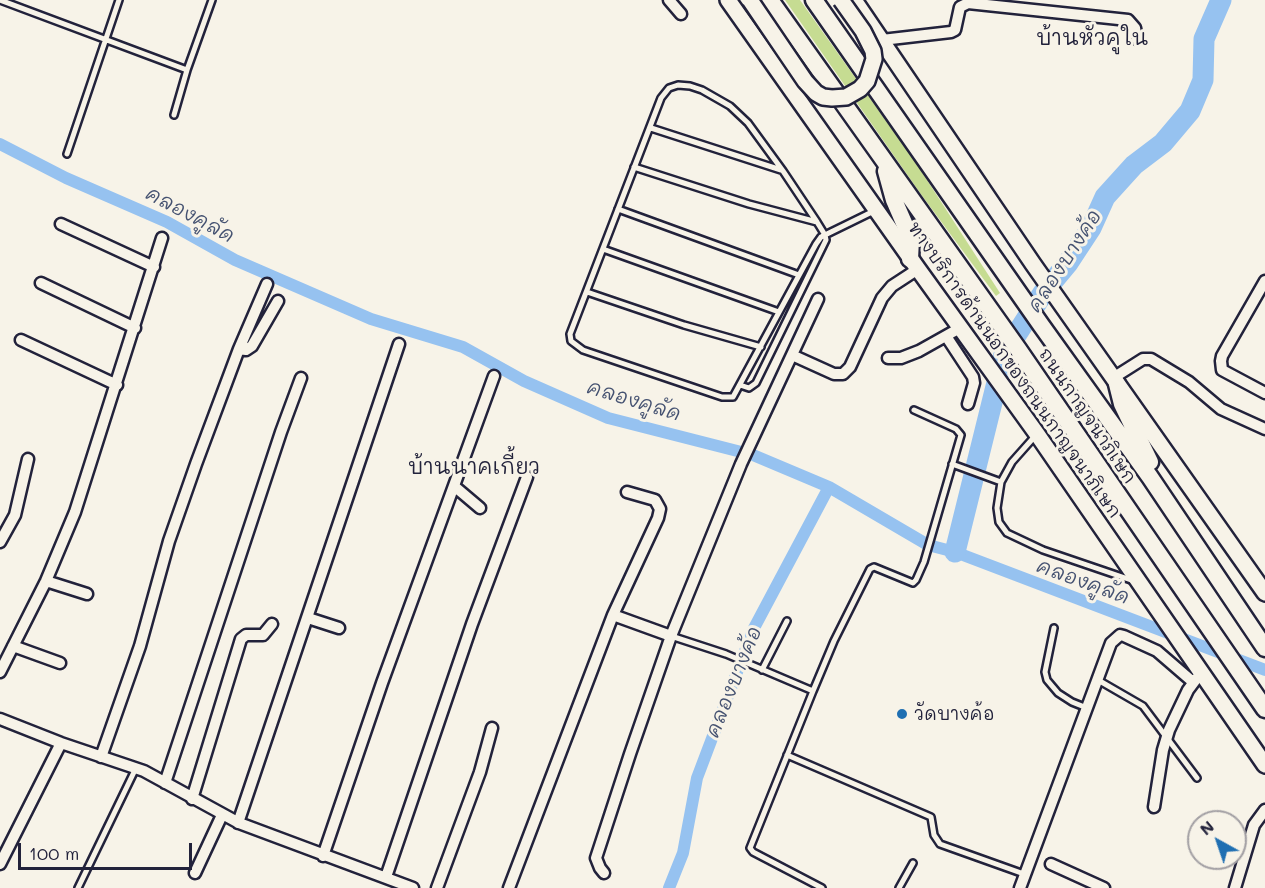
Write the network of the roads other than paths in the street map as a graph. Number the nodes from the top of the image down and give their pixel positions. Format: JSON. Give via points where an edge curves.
{"nodes":[{"id":1,"x":0,"y":0,"type":"edge"},
{"id":2,"x":119,"y":0,"type":"edge"},
{"id":3,"x":212,"y":0,"type":"edge"},
{"id":4,"x":669,"y":0,"type":"edge"},
{"id":5,"x":728,"y":0,"type":"edge"},
{"id":6,"x":750,"y":0,"type":"edge"},
{"id":7,"x":770,"y":0,"type":"edge"},
{"id":8,"x":814,"y":0,"type":"edge"},
{"id":9,"x":841,"y":0,"type":"edge"},
{"id":10,"x":854,"y":0,"type":"edge"},
{"id":11,"x":681,"y":14,"type":"dead end"},
{"id":12,"x":1137,"y":39,"type":"dead end"},
{"id":13,"x":882,"y":40,"type":"junction"},
{"id":14,"x":106,"y":41,"type":"junction"},
{"id":15,"x":188,"y":70,"type":"junction"},
{"id":16,"x":174,"y":115,"type":"dead end"},
{"id":17,"x":651,"y":128,"type":"junction"},
{"id":18,"x":67,"y":154,"type":"dead end"},
{"id":19,"x":884,"y":162,"type":"junction"},
{"id":20,"x":634,"y":167,"type":"junction"},
{"id":21,"x":783,"y":171,"type":"junction"},
{"id":22,"x":618,"y":209,"type":"junction"},
{"id":23,"x":877,"y":210,"type":"junction"},
{"id":24,"x":817,"y":222,"type":"junction"},
{"id":25,"x":61,"y":224,"type":"dead end"},
{"id":26,"x":825,"y":235,"type":"junction"},
{"id":27,"x":162,"y":238,"type":"dead end"},
{"id":28,"x":603,"y":249,"type":"junction"},
{"id":29,"x":914,"y":264,"type":"junction"},
{"id":30,"x":153,"y":267,"type":"junction"},
{"id":31,"x":799,"y":275,"type":"junction"},
{"id":32,"x":1265,"y":281,"type":"edge"},
{"id":33,"x":41,"y":283,"type":"dead end"},
{"id":34,"x":267,"y":284,"type":"dead end"},
{"id":35,"x":586,"y":292,"type":"junction"},
{"id":36,"x":818,"y":299,"type":"dead end"},
{"id":37,"x":278,"y":302,"type":"dead end"},
{"id":38,"x":779,"y":312,"type":"junction"},
{"id":39,"x":135,"y":328,"type":"junction"},
{"id":40,"x":960,"y":328,"type":"junction"},
{"id":41,"x":946,"y":336,"type":"junction"},
{"id":42,"x":21,"y":340,"type":"dead end"},
{"id":43,"x":399,"y":344,"type":"dead end"},
{"id":44,"x":761,"y":347,"type":"junction"},
{"id":45,"x":239,"y":349,"type":"junction"},
{"id":46,"x":792,"y":355,"type":"junction"},
{"id":47,"x":888,"y":358,"type":"dead end"},
{"id":48,"x":494,"y":376,"type":"dead end"},
{"id":49,"x":301,"y":378,"type":"dead end"},
{"id":50,"x":1115,"y":381,"type":"junction"},
{"id":51,"x":117,"y":385,"type":"junction"},
{"id":52,"x":740,"y":385,"type":"junction"},
{"id":53,"x":1265,"y":393,"type":"edge"},
{"id":54,"x":968,"y":404,"type":"dead end"},
{"id":55,"x":914,"y":410,"type":"dead end"},
{"id":56,"x":1265,"y":429,"type":"edge"},
{"id":57,"x":1037,"y":434,"type":"junction"},
{"id":58,"x":28,"y":459,"type":"dead end"},
{"id":59,"x":955,"y":465,"type":"junction"},
{"id":60,"x":527,"y":477,"type":"dead end"},
{"id":61,"x":1150,"y":477,"type":"junction"},
{"id":62,"x":1001,"y":482,"type":"junction"},
{"id":63,"x":454,"y":486,"type":"junction"},
{"id":64,"x":627,"y":492,"type":"dead end"},
{"id":65,"x":480,"y":508,"type":"dead end"},
{"id":66,"x":0,"y":542,"type":"edge"},
{"id":67,"x":46,"y":581,"type":"junction"},
{"id":68,"x":1139,"y":583,"type":"junction"},
{"id":69,"x":1265,"y":593,"type":"edge"},
{"id":70,"x":87,"y":594,"type":"dead end"},
{"id":71,"x":613,"y":615,"type":"junction"},
{"id":72,"x":308,"y":618,"type":"junction"},
{"id":73,"x":787,"y":621,"type":"dead end"},
{"id":74,"x":272,"y":624,"type":"dead end"},
{"id":75,"x":339,"y":628,"type":"dead end"},
{"id":76,"x":1054,"y":628,"type":"dead end"},
{"id":77,"x":671,"y":636,"type":"junction"},
{"id":78,"x":13,"y":646,"type":"junction"},
{"id":79,"x":1264,"y":647,"type":"edge"},
{"id":80,"x":60,"y":663,"type":"dead end"},
{"id":81,"x":762,"y":669,"type":"junction"},
{"id":82,"x":0,"y":672,"type":"edge"},
{"id":83,"x":1196,"y":672,"type":"junction"},
{"id":84,"x":1098,"y":680,"type":"junction"},
{"id":85,"x":813,"y":691,"type":"junction"},
{"id":86,"x":1087,"y":708,"type":"junction"},
{"id":87,"x":1265,"y":709,"type":"edge"},
{"id":88,"x":0,"y":719,"type":"edge"},
{"id":89,"x":492,"y":728,"type":"dead end"},
{"id":90,"x":1167,"y":738,"type":"junction"},
{"id":91,"x":61,"y":743,"type":"junction"},
{"id":92,"x":787,"y":755,"type":"junction"},
{"id":93,"x":101,"y":757,"type":"junction"},
{"id":94,"x":1265,"y":765,"type":"edge"},
{"id":95,"x":136,"y":768,"type":"junction"},
{"id":96,"x":1197,"y":778,"type":"dead end"},
{"id":97,"x":165,"y":783,"type":"junction"},
{"id":98,"x":192,"y":799,"type":"junction"},
{"id":99,"x":1154,"y":807,"type":"dead end"},
{"id":100,"x":1265,"y":810,"type":"edge"},
{"id":101,"x":222,"y":815,"type":"junction"},
{"id":102,"x":238,"y":823,"type":"junction"},
{"id":103,"x":323,"y":856,"type":"junction"},
{"id":104,"x":913,"y":863,"type":"dead end"},
{"id":105,"x":0,"y":864,"type":"edge"},
{"id":106,"x":1051,"y":864,"type":"dead end"},
{"id":107,"x":195,"y":873,"type":"dead end"},
{"id":108,"x":604,"y":873,"type":"dead end"},
{"id":109,"x":1024,"y":874,"type":"junction"},
{"id":110,"x":386,"y":877,"type":"junction"},
{"id":111,"x":78,"y":888,"type":"edge"},
{"id":112,"x":413,"y":888,"type":"edge"},
{"id":113,"x":437,"y":888,"type":"edge"},
{"id":114,"x":509,"y":888,"type":"edge"},
{"id":115,"x":822,"y":888,"type":"edge"},
{"id":116,"x":899,"y":888,"type":"edge"},
{"id":117,"x":1020,"y":888,"type":"edge"},
{"id":118,"x":1104,"y":888,"type":"edge"},
{"id":119,"x":1235,"y":888,"type":"edge"}],
"edges":[{"from":1,"to":14,"type":"lane"},
{"from":2,"to":14,"type":"lane"},
{"from":3,"to":15,"type":"lane"},
{"from":4,"to":11,"type":"street"},
{"from":5,"to":23,"type":"main road","name":"ทางบริการด้านนอกของถนนกาญจนาภิเษก"},
{"from":6,"to":9,"type":"main road","bridge":true,"via":[[805,81],[816,93],[832,98],[846,97],[860,89],[867,81],[874,58],[863,32]]},
{"from":7,"to":19,"type":"highway","name":"ถนนกาญจนาภิเษก"},
{"from":8,"to":61,"type":"highway","name":"ถนนกาญจนาภิเษก"},
{"from":10,"to":13,"type":"main road"},
{"from":12,"to":13,"type":"street","via":[[1128,20],[968,3],[960,7],[955,30],[951,32]]},
{"from":13,"to":50,"type":"main road"},
{"from":14,"to":15,"type":"lane"},
{"from":14,"to":18,"type":"lane"},
{"from":15,"to":16,"type":"lane"},
{"from":17,"to":20,"type":"lane"},
{"from":17,"to":21,"type":"lane"},
{"from":17,"to":21,"type":"lane","via":[[661,98],[669,88],[690,86],[730,106],[748,123]]},
{"from":19,"to":29,"type":"highway","via":[[894,200],[911,239]]},
{"from":19,"to":87,"type":"highway","name":"ถนนกาญจนาภิเษก","via":[[1018,349]]},
{"from":20,"to":22,"type":"lane"},
{"from":20,"to":24,"type":"lane"},
{"from":21,"to":24,"type":"lane"},
{"from":22,"to":28,"type":"lane"},
{"from":22,"to":31,"type":"lane"},
{"from":23,"to":26,"type":"lane"},
{"from":23,"to":29,"type":"main road","name":"ทางบริการด้านนอกของถนนกาญจนาภิเษก"},
{"from":24,"to":26,"type":"lane"},
{"from":25,"to":30,"type":"street"},
{"from":26,"to":31,"type":"lane"},
{"from":26,"to":52,"type":"lane","via":[[819,258],[756,383],[749,388]]},
{"from":27,"to":30,"type":"street"},
{"from":28,"to":35,"type":"lane"},
{"from":28,"to":38,"type":"lane"},
{"from":29,"to":40,"type":"main road","name":"ทางบริการด้านนอกของถนนกาญจนาภิเษก"},
{"from":29,"to":46,"type":"street","via":[[882,298],[850,367],[843,374],[834,374]]},
{"from":30,"to":39,"type":"street"},
{"from":31,"to":38,"type":"lane"},
{"from":32,"to":53,"type":"street","via":[[1221,362],[1222,370]]},
{"from":33,"to":39,"type":"street"},
{"from":34,"to":45,"type":"street"},
{"from":35,"to":44,"type":"lane"},
{"from":35,"to":52,"type":"lane","via":[[570,334],[576,346],[722,397],[733,397]]},
{"from":36,"to":46,"type":"street"},
{"from":37,"to":45,"type":"street","via":[[252,346]]},
{"from":38,"to":44,"type":"lane"},
{"from":39,"to":51,"type":"street"},
{"from":40,"to":41,"type":"street"},
{"from":40,"to":57,"type":"main road","name":"ทางบริการด้านนอกของถนนกาญจนาภิเษก"},
{"from":41,"to":47,"type":"street","via":[[902,358]]},
{"from":41,"to":54,"type":"street","via":[[973,377]]},
{"from":42,"to":51,"type":"street"},
{"from":43,"to":72,"type":"street"},
{"from":44,"to":52,"type":"lane"},
{"from":45,"to":93,"type":"street","via":[[195,464],[140,646]]},
{"from":46,"to":77,"type":"street","via":[[741,464]]},
{"from":48,"to":63,"type":"street"},
{"from":49,"to":97,"type":"street"},
{"from":50,"to":56,"type":"street","via":[[1143,358],[1151,359],[1190,382],[1221,409]]},
{"from":50,"to":61,"type":"highway","via":[[1149,460]]},
{"from":50,"to":69,"type":"main road"},
{"from":51,"to":67,"type":"street","via":[[75,512]]},
{"from":55,"to":59,"type":"lane","via":[[959,432]]},
{"from":57,"to":62,"type":"lane","via":[[1012,462]]},
{"from":57,"to":68,"type":"main road","name":"ทางบริการด้านนอกของถนนกาญจนาภิเษก"},
{"from":58,"to":66,"type":"street","via":[[15,515]]},
{"from":59,"to":62,"type":"lane"},
{"from":59,"to":85,"type":"lane","via":[[916,580],[913,583],[874,567],[870,569]]},
{"from":60,"to":110,"type":"street","via":[[472,624]]},
{"from":61,"to":79,"type":"highway","name":"ถนนกาญจนาภิเษก"},
{"from":62,"to":68,"type":"lane","via":[[997,508],[999,522],[1007,533]]},
{"from":63,"to":65,"type":"street"},
{"from":63,"to":103,"type":"street"},
{"from":64,"to":71,"type":"street","via":[[655,500],[660,509]]},
{"from":67,"to":70,"type":"street"},
{"from":67,"to":78,"type":"street"},
{"from":68,"to":83,"type":"main road","name":"ทางบริการด้านนอกของถนนกาญจนาภิเษก"},
{"from":71,"to":77,"type":"street"},
{"from":71,"to":114,"type":"street"},
{"from":72,"to":75,"type":"street"},
{"from":72,"to":102,"type":"street"},
{"from":73,"to":81,"type":"lane"},
{"from":74,"to":98,"type":"street","via":[[263,635],[246,635],[241,639]]},
{"from":76,"to":86,"type":"lane","via":[[1045,672],[1047,680],[1058,693]]},
{"from":77,"to":81,"type":"lane"},
{"from":77,"to":108,"type":"street","via":[[596,858]]},
{"from":78,"to":80,"type":"street"},
{"from":78,"to":82,"type":"street"},
{"from":81,"to":85,"type":"lane"},
{"from":83,"to":84,"type":"street","via":[[1120,635],[1111,643]]},
{"from":83,"to":90,"type":"street"},
{"from":83,"to":94,"type":"main road","name":"ทางบริการด้านนอกของถนนกาญจนาภิเษก"},
{"from":84,"to":86,"type":"street"},
{"from":84,"to":90,"type":"lane","via":[[1143,706]]},
{"from":85,"to":92,"type":"lane"},
{"from":86,"to":109,"type":"street"},
{"from":88,"to":91,"type":"street"},
{"from":89,"to":113,"type":"street"},
{"from":90,"to":96,"type":"lane"},
{"from":90,"to":99,"type":"street"},
{"from":91,"to":93,"type":"street"},
{"from":91,"to":105,"type":"street"},
{"from":92,"to":109,"type":"lane","via":[[931,817],[940,844]]},
{"from":92,"to":115,"type":"lane","via":[[750,848]]},
{"from":93,"to":95,"type":"street"},
{"from":95,"to":97,"type":"street"},
{"from":95,"to":111,"type":"lane"},
{"from":97,"to":98,"type":"street"},
{"from":98,"to":101,"type":"street"},
{"from":100,"to":119,"type":"street","via":[[1254,825]]},
{"from":101,"to":102,"type":"street"},
{"from":101,"to":107,"type":"street"},
{"from":102,"to":103,"type":"street"},
{"from":103,"to":110,"type":"street"},
{"from":104,"to":116,"type":"lane"},
{"from":106,"to":118,"type":"street"},
{"from":109,"to":117,"type":"street"},
{"from":110,"to":112,"type":"street"}]}
